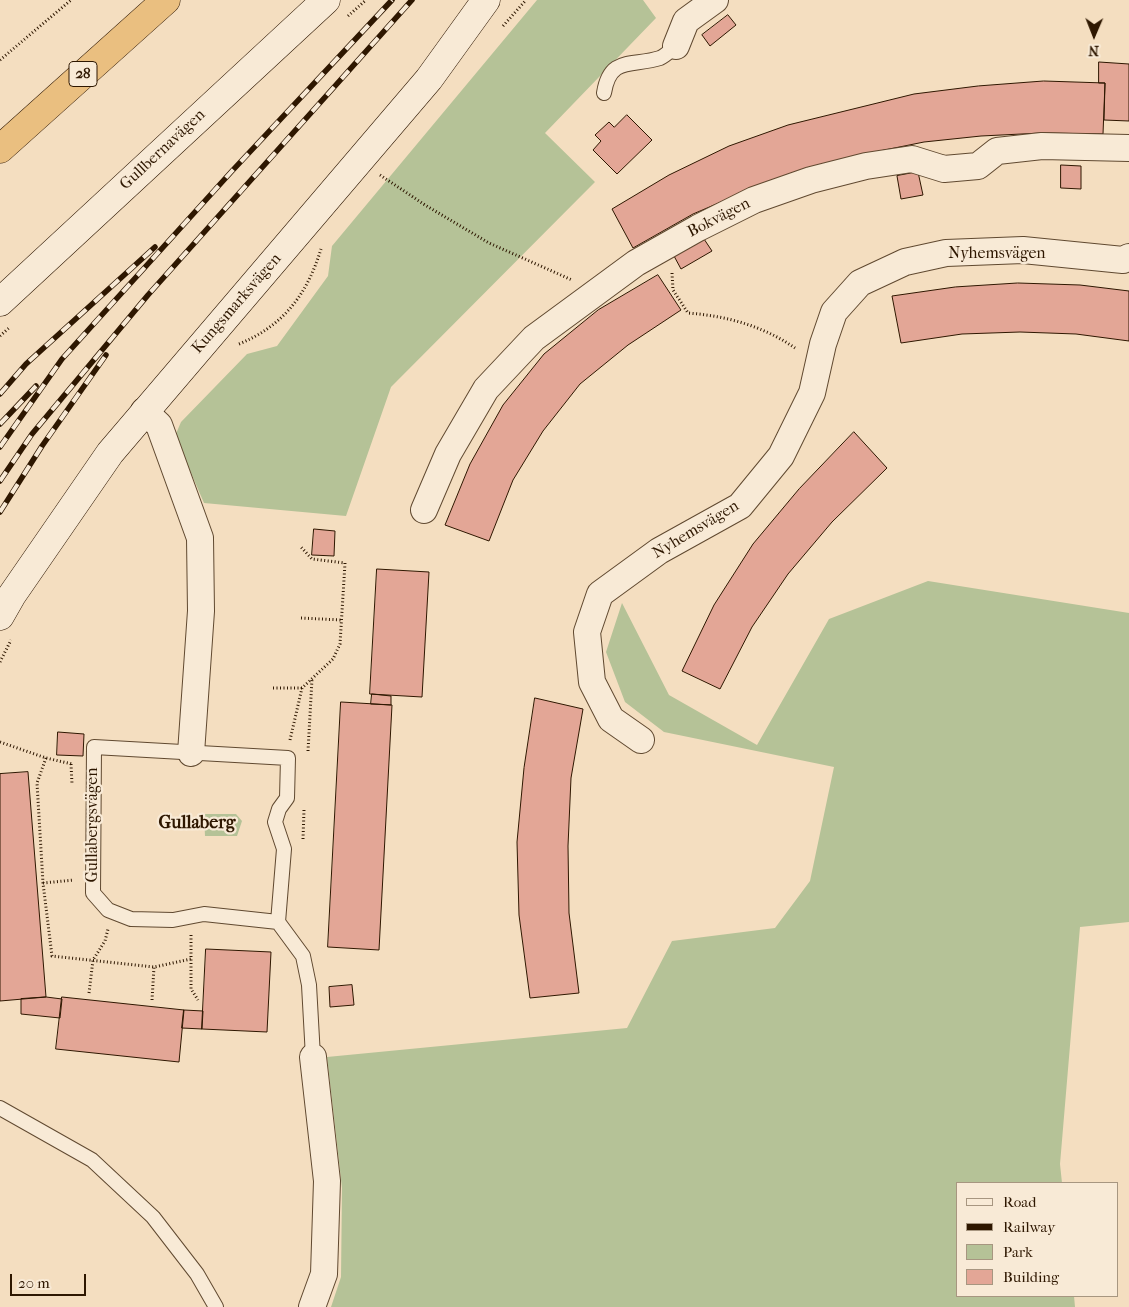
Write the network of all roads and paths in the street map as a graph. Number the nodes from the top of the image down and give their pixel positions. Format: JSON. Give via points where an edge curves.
{"nodes":[{"id":1,"x":71,"y":0,"type":"edge"},
{"id":2,"x":166,"y":0,"type":"edge"},
{"id":3,"x":326,"y":0,"type":"edge"},
{"id":4,"x":486,"y":0,"type":"edge"},
{"id":5,"x":715,"y":0,"type":"edge"},
{"id":6,"x":676,"y":46,"type":"joint"},
{"id":7,"x":0,"y":60,"type":"edge"},
{"id":8,"x":604,"y":93,"type":"dead end"},
{"id":9,"x":1129,"y":148,"type":"edge"},
{"id":10,"x":0,"y":149,"type":"edge"},
{"id":11,"x":380,"y":175,"type":"dead end"},
{"id":12,"x":659,"y":250,"type":"junction"},
{"id":13,"x":1129,"y":258,"type":"edge"},
{"id":14,"x":596,"y":290,"type":"junction"},
{"id":15,"x":0,"y":302,"type":"edge"},
{"id":16,"x":818,"y":364,"type":"junction"},
{"id":17,"x":144,"y":411,"type":"junction"},
{"id":18,"x":424,"y":510,"type":"dead end"},
{"id":19,"x":301,"y":547,"type":"dead end"},
{"id":20,"x":0,"y":616,"type":"edge"},
{"id":21,"x":301,"y":618,"type":"dead end"},
{"id":22,"x":341,"y":620,"type":"junction"},
{"id":23,"x":312,"y":679,"type":"junction"},
{"id":24,"x":273,"y":688,"type":"dead end"},
{"id":25,"x":302,"y":688,"type":"junction"},
{"id":26,"x":640,"y":740,"type":"dead end"},
{"id":27,"x":0,"y":742,"type":"edge"},
{"id":28,"x":191,"y":752,"type":"junction"},
{"id":29,"x":288,"y":758,"type":"junction"},
{"id":30,"x":307,"y":761,"type":"dead end"},
{"id":31,"x":93,"y":765,"type":"junction"},
{"id":32,"x":304,"y":807,"type":"dead end"},
{"id":33,"x":302,"y":845,"type":"dead end"},
{"id":34,"x":77,"y":880,"type":"dead end"},
{"id":35,"x":43,"y":883,"type":"dead end"},
{"id":36,"x":190,"y":916,"type":"junction"},
{"id":37,"x":278,"y":922,"type":"junction"},
{"id":38,"x":109,"y":926,"type":"dead end"},
{"id":39,"x":154,"y":967,"type":"dead end"},
{"id":40,"x":89,"y":993,"type":"dead end"},
{"id":41,"x":152,"y":1000,"type":"dead end"},
{"id":42,"x":198,"y":1000,"type":"dead end"},
{"id":43,"x":313,"y":1057,"type":"joint"},
{"id":44,"x":0,"y":1108,"type":"edge"},
{"id":45,"x":216,"y":1307,"type":"edge"},
{"id":46,"x":312,"y":1307,"type":"edge"}],
"edges":[{"from":1,"to":7,"type":"path"},
{"from":2,"to":10,"type":"highway","number":"28"},
{"from":3,"to":15,"type":"street","name":"Gullbernavägen"},
{"from":4,"to":17,"type":"street","name":"Kungsmarksvägen","via":[[429,79]]},
{"from":5,"to":6,"type":"street","via":[[686,21]]},
{"from":6,"to":8,"type":"lane","via":[[661,58],[633,61],[614,68],[606,80]]},
{"from":9,"to":12,"type":"street","name":"Bokvägen","via":[[1042,146],[996,151],[978,166],[944,169],[912,159],[866,166],[810,180],[754,200]]},
{"from":11,"to":14,"type":"path","via":[[489,243]]},
{"from":12,"to":14,"type":"street","name":"Bokvägen"},
{"from":12,"to":16,"type":"path","via":[[672,271],[673,290],[688,313],[709,314],[754,325]]},
{"from":13,"to":16,"type":"street","name":"Nyhemsvägen","via":[[1023,250],[946,253],[905,262],[860,283],[834,312]]},
{"from":14,"to":18,"type":"street","name":"Bokvägen","via":[[534,338],[486,390],[448,454]]},
{"from":16,"to":26,"type":"street","name":"Nyhemsvägen","via":[[812,393],[781,456],[740,506],[659,551],[600,594],[588,632],[592,682],[611,719]]},
{"from":17,"to":20,"type":"street","name":"Kungsmarksvägen","via":[[80,492]]},
{"from":17,"to":28,"type":"street","via":[[158,425],[200,538],[201,611]]},
{"from":19,"to":22,"type":"path","via":[[312,559],[345,563]]},
{"from":21,"to":22,"type":"path"},
{"from":22,"to":23,"type":"path","via":[[340,644],[333,659]]},
{"from":23,"to":25,"type":"path"},
{"from":23,"to":30,"type":"path"},
{"from":24,"to":25,"type":"path"},
{"from":25,"to":29,"type":"path"},
{"from":27,"to":31,"type":"path","via":[[57,761]]},
{"from":28,"to":29,"type":"lane","name":"Gullabergsvägen"},
{"from":28,"to":31,"type":"lane","name":"Gullabergsvägen","via":[[94,748]]},
{"from":29,"to":37,"type":"lane","via":[[287,798],[275,822],[284,849]]},
{"from":31,"to":36,"type":"lane","name":"Gullabergsvägen","via":[[93,893],[108,910],[131,919],[173,920]]},
{"from":32,"to":33,"type":"path"},
{"from":34,"to":35,"type":"path"},
{"from":36,"to":37,"type":"lane","name":"Gullabergsvägen","via":[[204,914]]},
{"from":36,"to":42,"type":"path","via":[[191,989]]},
{"from":37,"to":43,"type":"lane","via":[[302,956],[309,984]]},
{"from":38,"to":40,"type":"path","via":[[106,941],[93,960]]},
{"from":39,"to":41,"type":"path"},
{"from":43,"to":46,"type":"street","via":[[327,1182],[324,1274]]},
{"from":44,"to":45,"type":"lane","via":[[92,1160],[153,1217],[198,1274]]}]}
